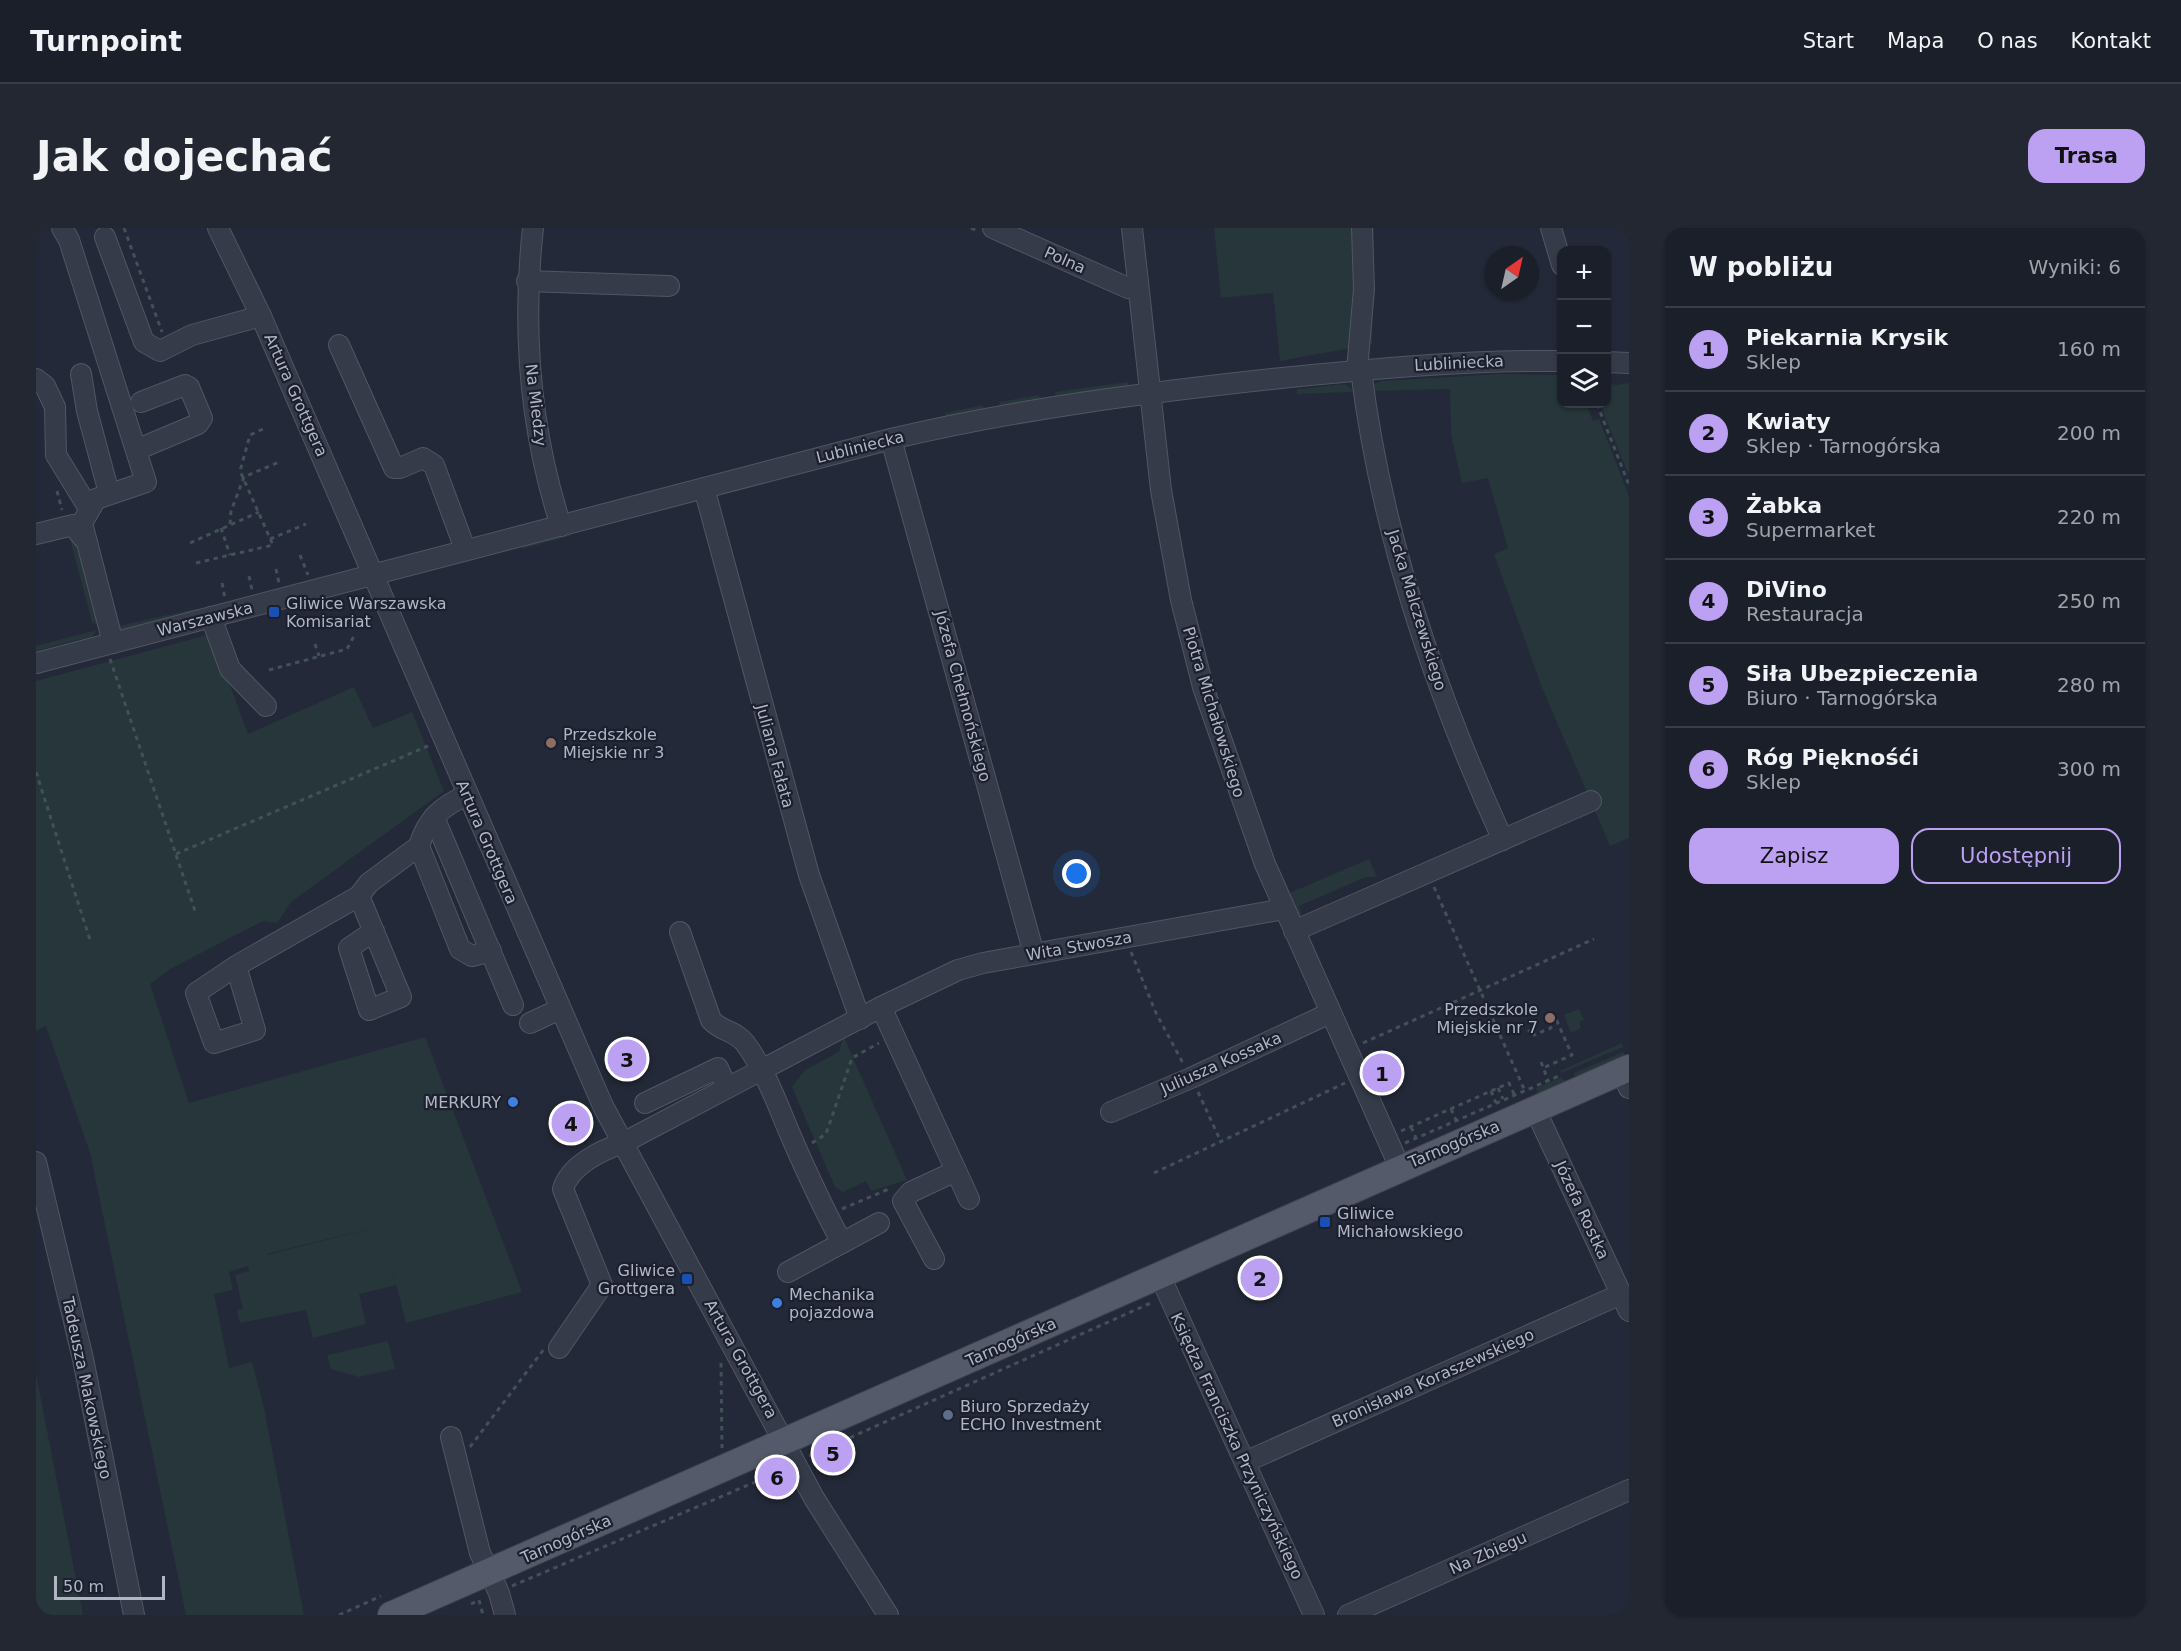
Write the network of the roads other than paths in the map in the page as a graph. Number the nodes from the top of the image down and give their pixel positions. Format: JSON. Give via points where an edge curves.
{"nodes":[{"id":1,"x":62,"y":228,"type":"edge"},
{"id":2,"x":218,"y":228,"type":"edge"},
{"id":3,"x":533,"y":228,"type":"edge"},
{"id":4,"x":993,"y":228,"type":"edge"},
{"id":5,"x":1132,"y":228,"type":"edge"},
{"id":6,"x":1362,"y":228,"type":"edge"},
{"id":7,"x":1551,"y":228,"type":"edge"},
{"id":8,"x":1014,"y":232,"type":"edge"},
{"id":9,"x":105,"y":237,"type":"dead end"},
{"id":10,"x":1557,"y":249,"type":"edge"},
{"id":11,"x":527,"y":281,"type":"junction"},
{"id":12,"x":669,"y":286,"type":"dead end"},
{"id":13,"x":1137,"y":286,"type":"junction"},
{"id":14,"x":261,"y":316,"type":"junction"},
{"id":15,"x":339,"y":345,"type":"dead end"},
{"id":16,"x":1557,"y":362,"type":"edge"},
{"id":17,"x":1611,"y":362,"type":"edge"},
{"id":18,"x":1629,"y":363,"type":"edge"},
{"id":19,"x":1359,"y":370,"type":"junction"},
{"id":20,"x":81,"y":374,"type":"dead end"},
{"id":21,"x":36,"y":379,"type":"edge"},
{"id":22,"x":1149,"y":392,"type":"junction"},
{"id":23,"x":141,"y":402,"type":"dead end"},
{"id":24,"x":891,"y":439,"type":"junction"},
{"id":25,"x":136,"y":450,"type":"junction"},
{"id":26,"x":704,"y":488,"type":"junction"},
{"id":27,"x":109,"y":493,"type":"junction"},
{"id":28,"x":88,"y":507,"type":"junction"},
{"id":29,"x":561,"y":526,"type":"junction"},
{"id":30,"x":36,"y":534,"type":"edge"},
{"id":31,"x":84,"y":538,"type":"junction"},
{"id":32,"x":465,"y":549,"type":"junction"},
{"id":33,"x":374,"y":574,"type":"junction"},
{"id":34,"x":211,"y":617,"type":"junction"},
{"id":35,"x":111,"y":650,"type":"junction"},
{"id":36,"x":36,"y":663,"type":"edge"},
{"id":37,"x":266,"y":706,"type":"dead end"},
{"id":38,"x":467,"y":795,"type":"junction"},
{"id":39,"x":1591,"y":801,"type":"dead end"},
{"id":40,"x":434,"y":817,"type":"junction"},
{"id":41,"x":1503,"y":840,"type":"junction"},
{"id":42,"x":419,"y":846,"type":"junction"},
{"id":43,"x":359,"y":896,"type":"junction"},
{"id":44,"x":1284,"y":909,"type":"junction"},
{"id":45,"x":374,"y":931,"type":"dead end"},
{"id":46,"x":1294,"y":931,"type":"junction"},
{"id":47,"x":680,"y":932,"type":"dead end"},
{"id":48,"x":490,"y":951,"type":"junction"},
{"id":49,"x":1034,"y":954,"type":"junction"},
{"id":50,"x":236,"y":966,"type":"dead end"},
{"id":51,"x":513,"y":1005,"type":"dead end"},
{"id":52,"x":881,"y":1008,"type":"junction"},
{"id":53,"x":560,"y":1009,"type":"junction"},
{"id":54,"x":1330,"y":1013,"type":"junction"},
{"id":55,"x":860,"y":1019,"type":"junction"},
{"id":56,"x":530,"y":1023,"type":"dead end"},
{"id":57,"x":761,"y":1070,"type":"junction"},
{"id":58,"x":1626,"y":1075,"type":"edge"},
{"id":59,"x":727,"y":1088,"type":"junction"},
{"id":60,"x":1530,"y":1100,"type":"junction"},
{"id":61,"x":645,"y":1103,"type":"dead end"},
{"id":62,"x":1111,"y":1112,"type":"dead end"},
{"id":63,"x":623,"y":1143,"type":"junction"},
{"id":64,"x":36,"y":1162,"type":"edge"},
{"id":65,"x":1400,"y":1168,"type":"junction"},
{"id":66,"x":956,"y":1171,"type":"junction"},
{"id":67,"x":969,"y":1199,"type":"dead end"},
{"id":68,"x":879,"y":1223,"type":"dead end"},
{"id":69,"x":839,"y":1236,"type":"junction"},
{"id":70,"x":934,"y":1259,"type":"dead end"},
{"id":71,"x":788,"y":1272,"type":"dead end"},
{"id":72,"x":1159,"y":1288,"type":"junction"},
{"id":73,"x":1625,"y":1303,"type":"edge"},
{"id":74,"x":555,"y":1344,"type":"road end"},
{"id":75,"x":451,"y":1437,"type":"dead end"},
{"id":76,"x":786,"y":1442,"type":"junction"},
{"id":77,"x":1245,"y":1462,"type":"junction"},
{"id":78,"x":1629,"y":1490,"type":"edge"},
{"id":79,"x":489,"y":1573,"type":"junction"},
{"id":80,"x":134,"y":1615,"type":"edge"},
{"id":81,"x":392,"y":1615,"type":"edge"},
{"id":82,"x":504,"y":1615,"type":"edge"},
{"id":83,"x":888,"y":1615,"type":"edge"},
{"id":84,"x":1314,"y":1615,"type":"edge"},
{"id":85,"x":1348,"y":1615,"type":"edge"}],
"edges":[{"from":1,"to":25,"type":"street"},
{"from":2,"to":14,"type":"street","name":"Artura Grottgera"},
{"from":3,"to":11,"type":"street","name":"Na Miedzy"},
{"from":4,"to":8,"type":"street","name":"Polna"},
{"from":5,"to":13,"type":"street","name":"Piotra Michałowskiego"},
{"from":6,"to":19,"type":"street","via":[[1364,289]]},
{"from":7,"to":10,"type":"street"},
{"from":8,"to":13,"type":"street","name":"Polna","via":[[1128,288]]},
{"from":9,"to":14,"type":"street","via":[[144,342],[154,350]]},
{"from":11,"to":12,"type":"street"},
{"from":11,"to":29,"type":"street","name":"Na Miedzy","via":[[534,413]]},
{"from":13,"to":22,"type":"street","name":"Piotra Michałowskiego"},
{"from":14,"to":33,"type":"street","name":"Artura Grottgera"},
{"from":15,"to":32,"type":"street","via":[[394,468],[423,458],[434,465]]},
{"from":16,"to":19,"type":"street","name":"Lubliniecka","via":[[1444,363]]},
{"from":17,"to":18,"type":"street"},
{"from":19,"to":22,"type":"street","name":"Lubliniecka"},
{"from":19,"to":41,"type":"street","name":"Jacka Malczewskiego","via":[[1379,474],[1410,593],[1455,729]]},
{"from":20,"to":27,"type":"street"},
{"from":21,"to":28,"type":"street","via":[[45,386],[55,407],[56,455]]},
{"from":22,"to":24,"type":"street","name":"Lubliniecka","via":[[1007,414]]},
{"from":22,"to":44,"type":"street","name":"Piotra Michałowskiego","via":[[1162,500],[1192,646],[1247,818]]},
{"from":23,"to":25,"type":"street","via":[[186,385],[201,421]]},
{"from":24,"to":26,"type":"street","name":"Lubliniecka"},
{"from":24,"to":49,"type":"street","name":"Józefa Chełmońskiego"},
{"from":25,"to":27,"type":"street","via":[[146,482]]},
{"from":26,"to":29,"type":"street","name":"Lubliniecka"},
{"from":26,"to":55,"type":"street","name":"Juliana Fałata","via":[[809,876]]},
{"from":27,"to":28,"type":"street","via":[[96,498]]},
{"from":28,"to":31,"type":"street","via":[[82,523]]},
{"from":29,"to":32,"type":"street","name":"Lubliniecka"},
{"from":30,"to":31,"type":"street","via":[[73,525]]},
{"from":31,"to":35,"type":"street"},
{"from":32,"to":33,"type":"street","name":"Lubliniecka"},
{"from":33,"to":34,"type":"street","name":"Warszawska"},
{"from":33,"to":38,"type":"street","name":"Artura Grottgera"},
{"from":34,"to":35,"type":"street","name":"Warszawska"},
{"from":34,"to":37,"type":"street","via":[[230,669]]},
{"from":35,"to":36,"type":"street","name":"Warszawska"},
{"from":38,"to":40,"type":"street","via":[[447,804]]},
{"from":38,"to":53,"type":"street","name":"Artura Grottgera"},
{"from":39,"to":41,"type":"street"},
{"from":40,"to":42,"type":"street"},
{"from":40,"to":48,"type":"street"},
{"from":41,"to":46,"type":"street"},
{"from":42,"to":43,"type":"street","via":[[369,883]]},
{"from":42,"to":48,"type":"street","via":[[460,948],[472,956]]},
{"from":43,"to":45,"type":"street"},
{"from":43,"to":50,"type":"street"},
{"from":44,"to":46,"type":"street","name":"Piotra Michałowskiego"},
{"from":44,"to":49,"type":"street","name":"Wita Stwosza"},
{"from":46,"to":54,"type":"street","name":"Piotra Michałowskiego"},
{"from":47,"to":57,"type":"street","via":[[711,1020],[740,1037]]},
{"from":48,"to":51,"type":"street"},
{"from":49,"to":52,"type":"street","name":"Wita Stwosza","via":[[958,970]]},
{"from":52,"to":55,"type":"street","name":"Wita Stwosza"},
{"from":52,"to":66,"type":"street"},
{"from":53,"to":56,"type":"street"},
{"from":53,"to":63,"type":"street","name":"Artura Grottgera"},
{"from":54,"to":62,"type":"street","name":"Juliusza Kossaka"},
{"from":54,"to":65,"type":"street","name":"Piotra Michałowskiego"},
{"from":55,"to":57,"type":"street","name":"Wita Stwosza"},
{"from":57,"to":59,"type":"street","name":"Wita Stwosza"},
{"from":57,"to":69,"type":"street"},
{"from":58,"to":60,"type":"main road","name":"Tarnogórska"},
{"from":59,"to":61,"type":"street","via":[[718,1068]]},
{"from":59,"to":63,"type":"street","name":"Wita Stwosza"},
{"from":60,"to":65,"type":"main road","name":"Tarnogórska"},
{"from":60,"to":73,"type":"street","name":"Józefa Rostka"},
{"from":63,"to":74,"type":"street","name":"Wita Stwosza","via":[[593,1156],[564,1184],[564,1194],[602,1285]]},
{"from":63,"to":76,"type":"street","name":"Artura Grottgera"},
{"from":64,"to":80,"type":"street","name":"Tadeusza Makowskiego","via":[[83,1359]]},
{"from":65,"to":72,"type":"main road","name":"Tarnogórska"},
{"from":66,"to":67,"type":"street"},
{"from":66,"to":70,"type":"street","via":[[911,1192],[903,1201]]},
{"from":68,"to":69,"type":"street"},
{"from":69,"to":71,"type":"street"},
{"from":72,"to":76,"type":"main road","name":"Tarnogórska"},
{"from":72,"to":77,"type":"street","name":"Księdza Franciszka Przyniczyńskiego"},
{"from":73,"to":77,"type":"street","name":"Bronisława Koraszewskiego"},
{"from":75,"to":79,"type":"street","via":[[480,1553]]},
{"from":76,"to":79,"type":"main road","name":"Tarnogórska"},
{"from":76,"to":83,"type":"street","name":"Artura Grottgera","via":[[814,1498]]},
{"from":77,"to":84,"type":"street","name":"Księdza Franciszka Przyniczyńskiego"},
{"from":78,"to":85,"type":"street","name":"Na Zbiegu"},
{"from":79,"to":81,"type":"main road","name":"Tarnogórska"},
{"from":79,"to":82,"type":"street"}]}
